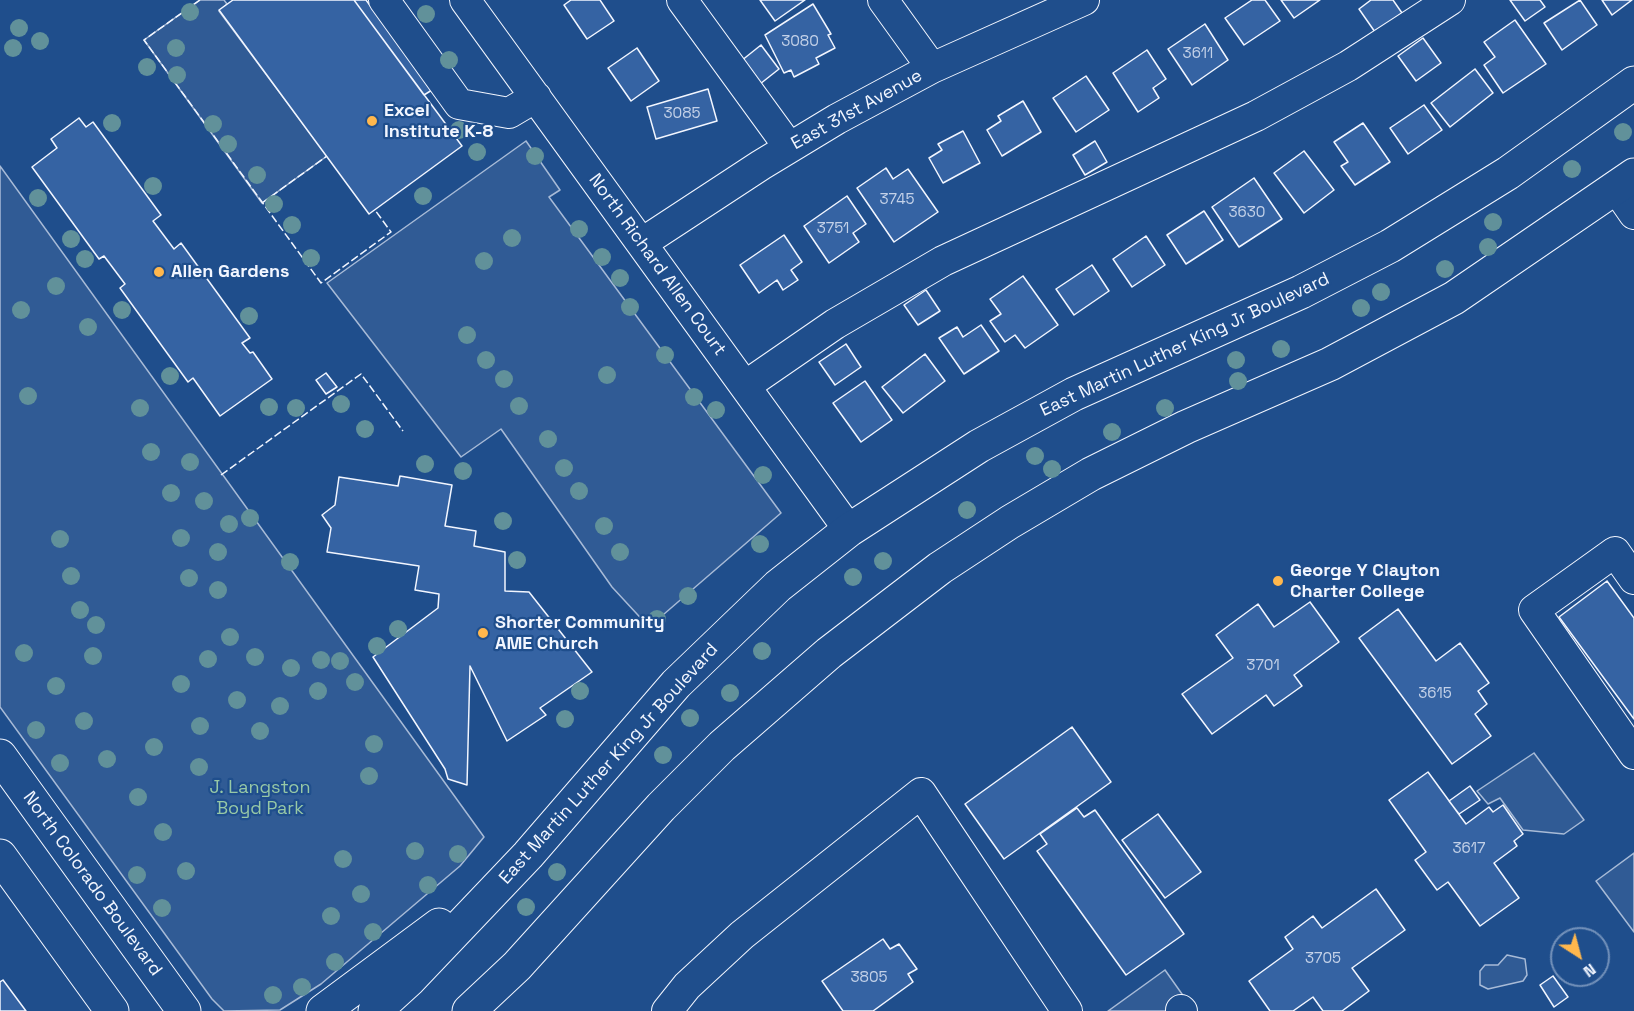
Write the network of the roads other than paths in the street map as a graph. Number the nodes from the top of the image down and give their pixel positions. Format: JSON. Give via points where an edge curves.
{"nodes":[{"id":1,"x":384,"y":0,"type":"edge"},
{"id":2,"x":465,"y":0,"type":"edge"},
{"id":3,"x":682,"y":0,"type":"edge"},
{"id":4,"x":883,"y":0,"type":"edge"},
{"id":5,"x":1084,"y":0,"type":"edge"},
{"id":6,"x":1450,"y":0,"type":"edge"},
{"id":7,"x":932,"y":68,"type":"junction"},
{"id":8,"x":1634,"y":83,"type":"edge"},
{"id":9,"x":536,"y":97,"type":"junction"},
{"id":10,"x":789,"y":147,"type":"junction"},
{"id":11,"x":1628,"y":192,"type":"edge"},
{"id":12,"x":642,"y":243,"type":"junction"},
{"id":13,"x":745,"y":386,"type":"junction"},
{"id":14,"x":849,"y":530,"type":"junction"},
{"id":15,"x":1634,"y":579,"type":"edge"},
{"id":16,"x":1634,"y":754,"type":"edge"},
{"id":17,"x":0,"y":756,"type":"edge"},
{"id":18,"x":528,"y":855,"type":"junction"},
{"id":19,"x":0,"y":856,"type":"edge"},
{"id":20,"x":176,"y":1000,"type":"edge"},
{"id":21,"x":112,"y":1011,"type":"edge"},
{"id":22,"x":195,"y":1011,"type":"edge"},
{"id":23,"x":323,"y":1011,"type":"edge"},
{"id":24,"x":375,"y":1011,"type":"edge"},
{"id":25,"x":469,"y":1011,"type":"edge"},
{"id":26,"x":667,"y":1011,"type":"edge"},
{"id":27,"x":1067,"y":1011,"type":"edge"}],
"edges":[{"from":1,"to":9,"type":"street","via":[[459,104],[509,113]]},
{"from":2,"to":9,"type":"street","name":"North Richard Allen Court"},
{"from":3,"to":10,"type":"street"},
{"from":4,"to":7,"type":"street"},
{"from":5,"to":7,"type":"street","name":"East 31st Avenue"},
{"from":6,"to":13,"type":"street","via":[[1348,66],[1275,107],[944,261],[835,324]]},
{"from":7,"to":10,"type":"street","name":"East 31st Avenue"},
{"from":8,"to":14,"type":"main road","name":"East Martin Luther King Jr Boulevard","via":[[1499,179],[1390,246],[1301,292],[1074,394],[979,446]]},
{"from":9,"to":12,"type":"street","name":"North Richard Allen Court"},
{"from":10,"to":12,"type":"street","name":"East 31st Avenue"},
{"from":11,"to":25,"type":"main road","via":[[1454,298],[1330,364],[1091,474],[940,568],[836,647],[722,746],[661,807],[517,966]]},
{"from":12,"to":13,"type":"street","name":"North Richard Allen Court"},
{"from":13,"to":14,"type":"street","name":"North Richard Allen Court"},
{"from":14,"to":18,"type":"main road","name":"East Martin Luther King Jr Boulevard","via":[[778,586],[676,684]]},
{"from":15,"to":16,"type":"street","via":[[1615,552],[1534,610]]},
{"from":17,"to":20,"type":"main road","name":"North Colorado Boulevard"},
{"from":18,"to":23,"type":"main road"},
{"from":18,"to":24,"type":"main road","name":"East Martin Luther King Jr Boulevard","via":[[411,979]]},
{"from":19,"to":21,"type":"main road"},
{"from":20,"to":22,"type":"main road","name":"North Colorado Boulevard"},
{"from":26,"to":27,"type":"street","via":[[687,986],[742,935],[921,793]]}]}
